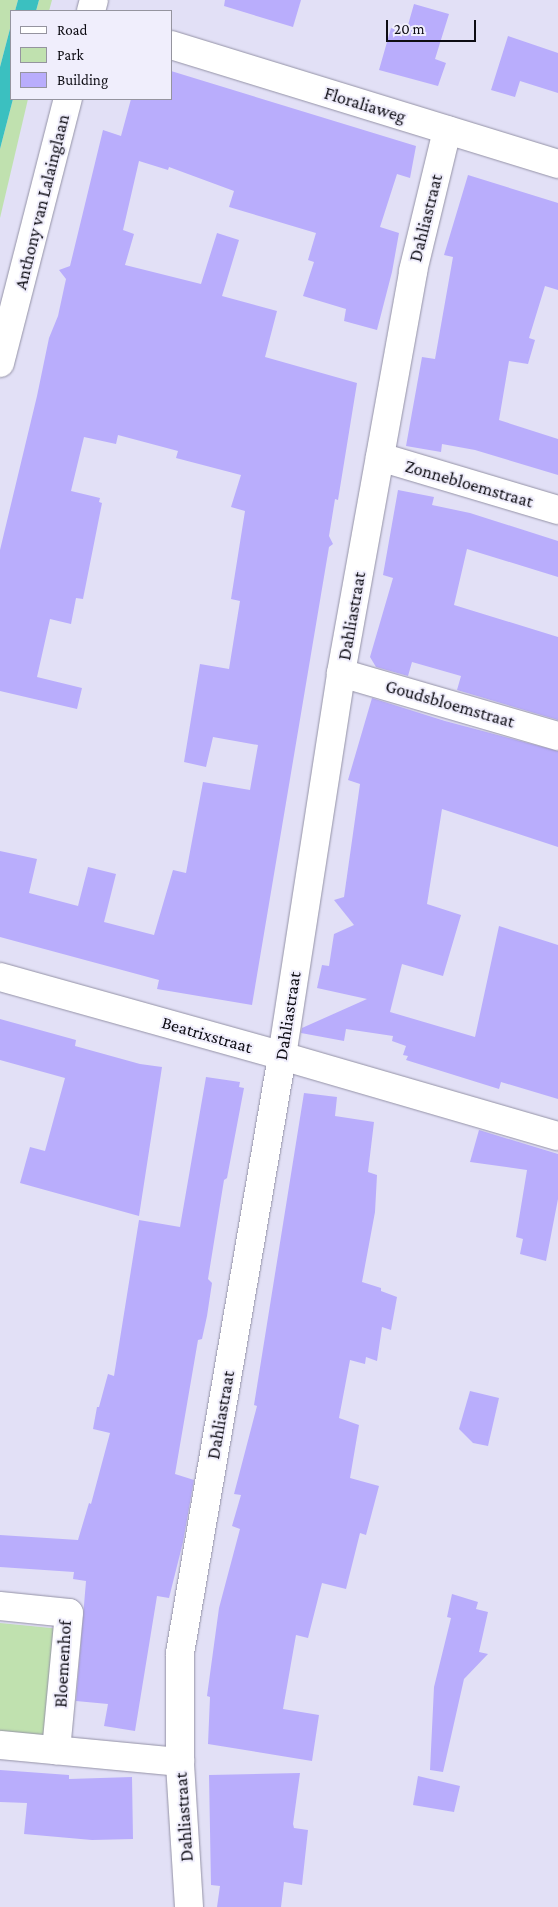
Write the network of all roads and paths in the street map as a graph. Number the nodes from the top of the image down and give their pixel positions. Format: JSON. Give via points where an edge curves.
{"nodes":[{"id":1,"x":172,"y":45,"type":"edge"},
{"id":2,"x":68,"y":100,"type":"edge"},
{"id":3,"x":447,"y":130,"type":"junction"},
{"id":4,"x":558,"y":164,"type":"edge"},
{"id":5,"x":0,"y":363,"type":"edge"},
{"id":6,"x":380,"y":458,"type":"junction"},
{"id":7,"x":558,"y":510,"type":"edge"},
{"id":8,"x":341,"y":673,"type":"junction"},
{"id":9,"x":558,"y":736,"type":"edge"},
{"id":10,"x":0,"y":977,"type":"edge"},
{"id":11,"x":282,"y":1056,"type":"junction"},
{"id":12,"x":558,"y":1136,"type":"edge"},
{"id":13,"x":0,"y":1606,"type":"edge"},
{"id":14,"x":0,"y":1745,"type":"edge"},
{"id":15,"x":56,"y":1750,"type":"junction"},
{"id":16,"x":180,"y":1762,"type":"junction"},
{"id":17,"x":189,"y":1907,"type":"edge"}],
"edges":[{"from":1,"to":3,"type":"street","name":"Floraliaweg"},
{"from":2,"to":5,"type":"street","name":"Anthony van Lalainglaan"},
{"from":3,"to":4,"type":"street","name":"Floraliaweg"},
{"from":3,"to":6,"type":"street","name":"Dahliastraat","via":[[413,271]]},
{"from":6,"to":7,"type":"street","name":"Zonnebloemstraat"},
{"from":6,"to":8,"type":"street","name":"Dahliastraat"},
{"from":8,"to":9,"type":"street","name":"Goudsbloemstraat"},
{"from":8,"to":11,"type":"street","name":"Dahliastraat"},
{"from":10,"to":11,"type":"street","name":"Beatrixstraat"},
{"from":11,"to":12,"type":"street","name":"Beatrixstraat"},
{"from":11,"to":16,"type":"street","name":"Dahliastraat","via":[[180,1653]]},
{"from":13,"to":15,"type":"street","name":"Bloemenhof","via":[[69,1613]]},
{"from":14,"to":15,"type":"street"},
{"from":15,"to":16,"type":"street"},
{"from":16,"to":17,"type":"street","name":"Dahliastraat"}]}
